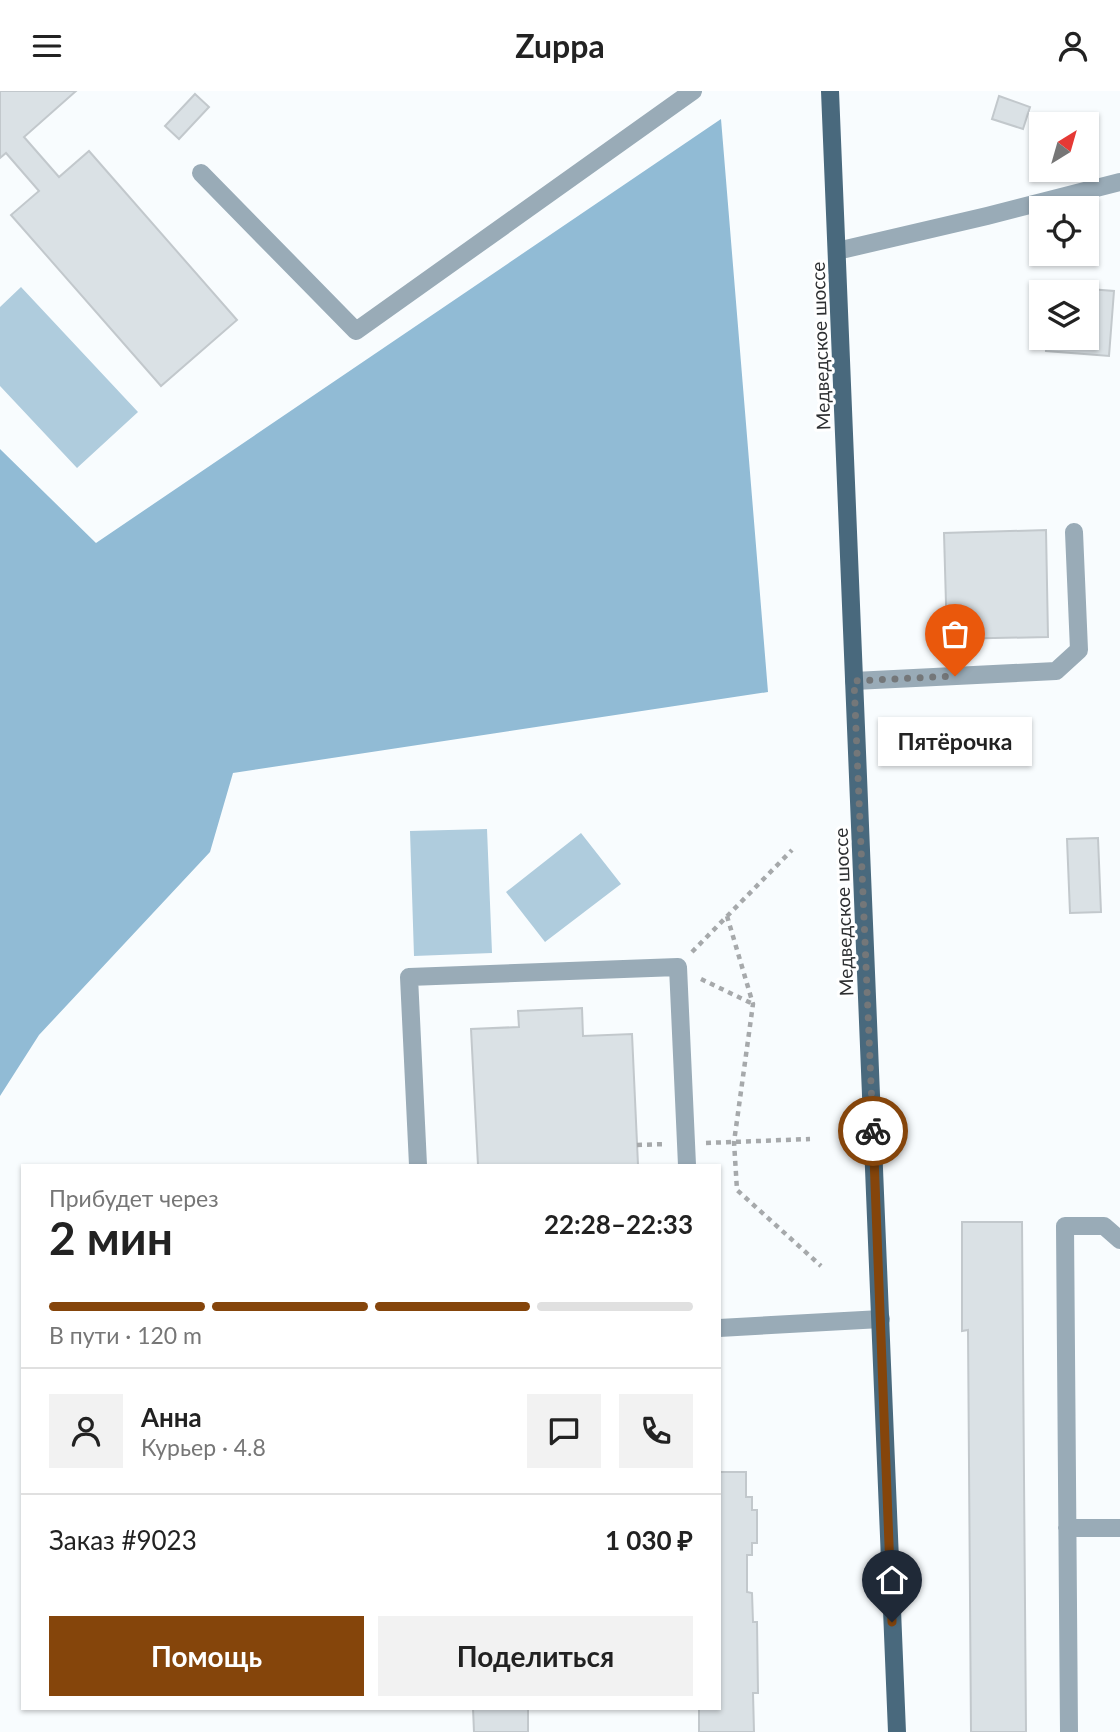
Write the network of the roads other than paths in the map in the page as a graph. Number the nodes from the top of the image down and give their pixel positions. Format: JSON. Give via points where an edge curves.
{"nodes":[{"id":1,"x":693,"y":91,"type":"edge"},
{"id":2,"x":830,"y":91,"type":"edge"},
{"id":3,"x":201,"y":173,"type":"dead end"},
{"id":4,"x":1120,"y":182,"type":"edge"},
{"id":5,"x":837,"y":251,"type":"junction"},
{"id":6,"x":1074,"y":532,"type":"dead end"},
{"id":7,"x":854,"y":681,"type":"junction"},
{"id":8,"x":418,"y":1164,"type":"edge"},
{"id":9,"x":687,"y":1164,"type":"edge"},
{"id":10,"x":1120,"y":1240,"type":"edge"},
{"id":11,"x":881,"y":1319,"type":"junction"},
{"id":12,"x":721,"y":1328,"type":"edge"},
{"id":13,"x":1067,"y":1528,"type":"junction"},
{"id":14,"x":1120,"y":1528,"type":"edge"},
{"id":15,"x":897,"y":1732,"type":"edge"},
{"id":16,"x":1069,"y":1732,"type":"edge"}],
"edges":[{"from":1,"to":3,"type":"street","via":[[356,331]]},
{"from":2,"to":5,"type":"main road","name":"Медведское шоссе"},
{"from":4,"to":5,"type":"street"},
{"from":5,"to":7,"type":"main road","name":"Медведское шоссе"},
{"from":6,"to":7,"type":"street","via":[[1079,650],[1056,671]]},
{"from":7,"to":11,"type":"main road","name":"Медведское шоссе"},
{"from":8,"to":9,"type":"street","via":[[409,977],[678,967]]},
{"from":10,"to":13,"type":"street","via":[[1104,1226],[1065,1226]]},
{"from":11,"to":12,"type":"street"},
{"from":11,"to":15,"type":"main road","name":"Медведское шоссе"},
{"from":13,"to":14,"type":"street"},
{"from":13,"to":16,"type":"street"}]}
